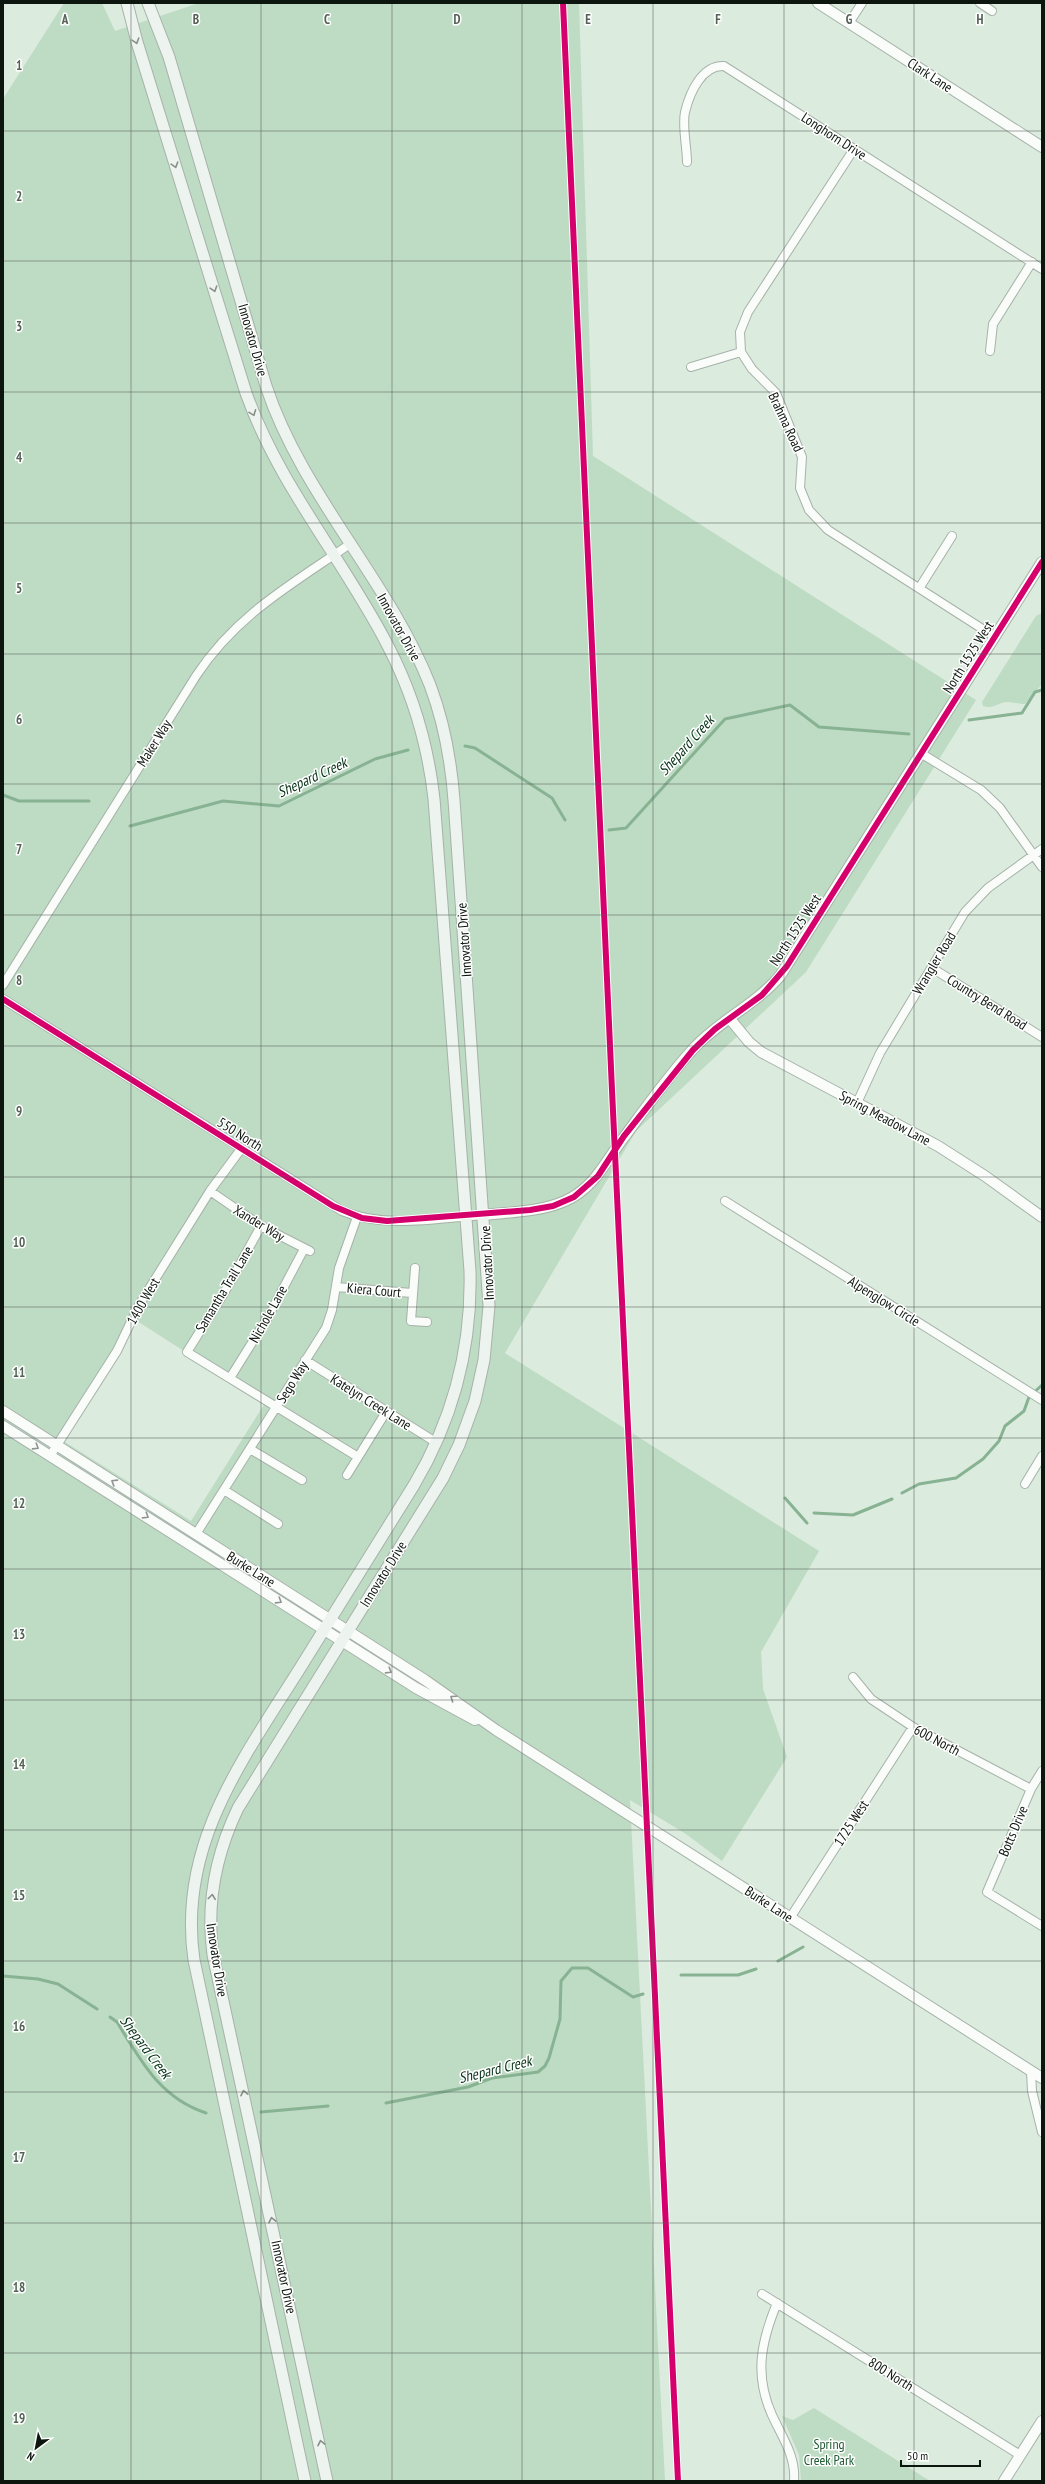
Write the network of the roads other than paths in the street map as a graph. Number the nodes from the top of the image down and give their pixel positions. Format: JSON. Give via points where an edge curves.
{"nodes":[{"id":1,"x":127,"y":3,"type":"edge"},
{"id":2,"x":148,"y":3,"type":"edge"},
{"id":3,"x":818,"y":3,"type":"edge"},
{"id":4,"x":862,"y":3,"type":"edge"},
{"id":5,"x":980,"y":3,"type":"edge"},
{"id":6,"x":992,"y":11,"type":"dead end"},
{"id":7,"x":849,"y":23,"type":"junction"},
{"id":8,"x":1042,"y":148,"type":"edge"},
{"id":9,"x":854,"y":149,"type":"junction"},
{"id":10,"x":687,"y":162,"type":"dead end"},
{"id":11,"x":1032,"y":262,"type":"junction"},
{"id":12,"x":1042,"y":269,"type":"edge"},
{"id":13,"x":990,"y":351,"type":"dead end"},
{"id":14,"x":742,"y":352,"type":"junction"},
{"id":15,"x":691,"y":367,"type":"dead end"},
{"id":16,"x":952,"y":536,"type":"dead end"},
{"id":17,"x":350,"y":544,"type":"junction"},
{"id":18,"x":333,"y":555,"type":"junction"},
{"id":19,"x":1042,"y":562,"type":"edge"},
{"id":20,"x":920,"y":588,"type":"junction"},
{"id":21,"x":995,"y":637,"type":"junction"},
{"id":22,"x":922,"y":754,"type":"junction"},
{"id":23,"x":1042,"y":849,"type":"edge"},
{"id":24,"x":1033,"y":856,"type":"junction"},
{"id":25,"x":1042,"y":867,"type":"edge"},
{"id":26,"x":932,"y":968,"type":"junction"},
{"id":27,"x":3,"y":985,"type":"edge"},
{"id":28,"x":3,"y":1000,"type":"edge"},
{"id":29,"x":730,"y":1019,"type":"junction"},
{"id":30,"x":1042,"y":1037,"type":"edge"},
{"id":31,"x":858,"y":1103,"type":"junction"},
{"id":32,"x":240,"y":1148,"type":"junction"},
{"id":33,"x":210,"y":1191,"type":"junction"},
{"id":34,"x":725,"y":1201,"type":"dead end"},
{"id":35,"x":484,"y":1215,"type":"junction"},
{"id":36,"x":466,"y":1216,"type":"junction"},
{"id":37,"x":358,"y":1217,"type":"junction"},
{"id":38,"x":1042,"y":1217,"type":"edge"},
{"id":39,"x":261,"y":1226,"type":"junction"},
{"id":40,"x":307,"y":1250,"type":"joint"},
{"id":41,"x":415,"y":1268,"type":"dead end"},
{"id":42,"x":336,"y":1286,"type":"junction"},
{"id":43,"x":412,"y":1293,"type":"junction"},
{"id":44,"x":427,"y":1322,"type":"dead end"},
{"id":45,"x":305,"y":1360,"type":"junction"},
{"id":46,"x":230,"y":1378,"type":"junction"},
{"id":47,"x":1042,"y":1400,"type":"edge"},
{"id":48,"x":277,"y":1407,"type":"junction"},
{"id":49,"x":3,"y":1411,"type":"edge"},
{"id":50,"x":386,"y":1412,"type":"junction"},
{"id":51,"x":3,"y":1426,"type":"edge"},
{"id":52,"x":437,"y":1443,"type":"junction"},
{"id":53,"x":57,"y":1446,"type":"junction"},
{"id":54,"x":250,"y":1449,"type":"junction"},
{"id":55,"x":50,"y":1456,"type":"junction"},
{"id":56,"x":1042,"y":1456,"type":"edge"},
{"id":57,"x":358,"y":1457,"type":"junction"},
{"id":58,"x":347,"y":1475,"type":"dead end"},
{"id":59,"x":302,"y":1480,"type":"dead end"},
{"id":60,"x":1025,"y":1484,"type":"dead end"},
{"id":61,"x":224,"y":1490,"type":"junction"},
{"id":62,"x":278,"y":1524,"type":"dead end"},
{"id":63,"x":196,"y":1534,"type":"junction"},
{"id":64,"x":330,"y":1619,"type":"junction"},
{"id":65,"x":324,"y":1629,"type":"junction"},
{"id":66,"x":348,"y":1630,"type":"junction"},
{"id":67,"x":341,"y":1640,"type":"junction"},
{"id":68,"x":853,"y":1678,"type":"dead end"},
{"id":69,"x":913,"y":1727,"type":"junction"},
{"id":70,"x":496,"y":1730,"type":"junction"},
{"id":71,"x":1042,"y":1771,"type":"edge"},
{"id":72,"x":1031,"y":1789,"type":"junction"},
{"id":73,"x":790,"y":1918,"type":"junction"},
{"id":74,"x":1042,"y":1926,"type":"edge"},
{"id":75,"x":1031,"y":2072,"type":"junction"},
{"id":76,"x":1042,"y":2078,"type":"edge"},
{"id":77,"x":1042,"y":2132,"type":"edge"},
{"id":78,"x":762,"y":2294,"type":"dead end"},
{"id":79,"x":778,"y":2303,"type":"junction"},
{"id":80,"x":1042,"y":2421,"type":"edge"},
{"id":81,"x":1020,"y":2455,"type":"junction"},
{"id":82,"x":305,"y":2481,"type":"edge"},
{"id":83,"x":327,"y":2481,"type":"edge"},
{"id":84,"x":794,"y":2481,"type":"edge"},
{"id":85,"x":1004,"y":2481,"type":"edge"}],
"edges":[{"from":1,"to":18,"type":"main road","name":"Innovator Drive","one_way":true,"via":[[252,412],[280,471]]},
{"from":2,"to":17,"type":"main road","name":"Innovator Drive","via":[[169,57],[272,403],[299,462]]},
{"from":3,"to":7,"type":"street","name":"Clark Lane"},
{"from":4,"to":7,"type":"street"},
{"from":5,"to":6,"type":"street"},
{"from":7,"to":8,"type":"street","name":"Clark Lane"},
{"from":9,"to":10,"type":"street","name":"Longhorn Drive","via":[[724,66],[714,66],[706,71],[696,85],[685,113]]},
{"from":9,"to":11,"type":"street","name":"Longhorn Drive"},
{"from":9,"to":14,"type":"street","name":"Brahma Road","via":[[748,312],[740,332]]},
{"from":11,"to":12,"type":"street","name":"Longhorn Drive"},
{"from":11,"to":13,"type":"street","via":[[992,324]]},
{"from":14,"to":15,"type":"street"},
{"from":14,"to":20,"type":"street","name":"Brahma Road","via":[[752,369],[776,393],[802,457],[800,488],[809,510],[828,530]]},
{"from":16,"to":20,"type":"street"},
{"from":17,"to":18,"type":"street","name":"Maker Way"},
{"from":17,"to":35,"type":"main road","name":"Innovator Drive","via":[[417,657],[437,707],[446,743],[454,800]]},
{"from":18,"to":27,"type":"street","name":"Maker Way","via":[[253,611],[218,645],[196,676]]},
{"from":18,"to":36,"type":"main road","name":"Innovator Drive","via":[[379,628],[397,664],[416,714],[428,758],[434,799]]},
{"from":19,"to":21,"type":"street","name":"North 1525 West"},
{"from":20,"to":21,"type":"street","name":"Brahma Road"},
{"from":21,"to":22,"type":"street","name":"North 1525 West"},
{"from":22,"to":24,"type":"street","via":[[981,790],[1000,808]]},
{"from":22,"to":29,"type":"street","name":"North 1525 West","via":[[787,966],[762,995]]},
{"from":23,"to":24,"type":"street","name":"Wrangler Road"},
{"from":24,"to":25,"type":"street"},
{"from":24,"to":26,"type":"street","name":"Wrangler Road","via":[[976,899],[965,912]]},
{"from":26,"to":30,"type":"street","name":"Country Bend Road"},
{"from":26,"to":31,"type":"street","name":"Wrangler Road","via":[[880,1052]]},
{"from":28,"to":32,"type":"street","name":"550 North"},
{"from":29,"to":31,"type":"street","name":"Spring Meadow Lane","via":[[761,1052]]},
{"from":29,"to":35,"type":"street","name":"North 1525 West","via":[[708,1034],[693,1050],[624,1136],[598,1176],[583,1190],[564,1202],[547,1207]]},
{"from":31,"to":38,"type":"street","name":"Spring Meadow Lane","via":[[938,1146]]},
{"from":32,"to":33,"type":"street","name":"1400 West"},
{"from":32,"to":37,"type":"street","name":"550 North","via":[[333,1206]]},
{"from":33,"to":39,"type":"street","name":"Xander Way"},
{"from":33,"to":53,"type":"street","name":"1400 West","via":[[134,1313],[111,1361]]},
{"from":34,"to":47,"type":"street","name":"Alpenglow Circle"},
{"from":35,"to":36,"type":"street","name":"550 North"},
{"from":35,"to":66,"type":"main road","name":"Innovator Drive","via":[[489,1323],[475,1401],[459,1445],[443,1478]]},
{"from":36,"to":37,"type":"street","name":"550 North","via":[[387,1221]]},
{"from":36,"to":52,"type":"main road","name":"Innovator Drive","via":[[471,1289],[466,1346],[457,1390]]},
{"from":37,"to":42,"type":"street","name":"Sego Way","via":[[339,1268]]},
{"from":39,"to":40,"type":"street","name":"Xander Way"},
{"from":39,"to":46,"type":"street","name":"Samantha Trail Lane","via":[[224,1293],[187,1352]]},
{"from":40,"to":46,"type":"street","name":"Nichole Lane"},
{"from":41,"to":43,"type":"street","name":"Kiera Court"},
{"from":42,"to":43,"type":"street","name":"Kiera Court"},
{"from":42,"to":45,"type":"street","name":"Sego Way","via":[[326,1328]]},
{"from":43,"to":44,"type":"street","name":"Kiera Court","via":[[411,1321]]},
{"from":45,"to":48,"type":"street","name":"Sego Way"},
{"from":45,"to":50,"type":"street","name":"Katelyn Creek Lane"},
{"from":46,"to":48,"type":"street"},
{"from":48,"to":54,"type":"street","name":"Sego Way"},
{"from":48,"to":57,"type":"street"},
{"from":49,"to":53,"type":"street","name":"Burke Lane"},
{"from":50,"to":52,"type":"street","name":"Katelyn Creek Lane"},
{"from":50,"to":57,"type":"street"},
{"from":51,"to":55,"type":"street","name":"Burke Lane","one_way":true},
{"from":52,"to":64,"type":"main road","name":"Innovator Drive","via":[[414,1485]]},
{"from":53,"to":55,"type":"street","name":"1400 West"},
{"from":63,"to":53,"type":"street","name":"Burke Lane","one_way":true},
{"from":54,"to":59,"type":"street"},
{"from":54,"to":61,"type":"street","name":"Sego Way"},
{"from":55,"to":65,"type":"street","name":"Burke Lane","one_way":true},
{"from":56,"to":60,"type":"street"},
{"from":57,"to":58,"type":"street"},
{"from":61,"to":62,"type":"street"},
{"from":61,"to":63,"type":"street","name":"Sego Way"},
{"from":63,"to":64,"type":"street","name":"Burke Lane"},
{"from":64,"to":65,"type":"main road","name":"Innovator Drive"},
{"from":64,"to":66,"type":"street","name":"Burke Lane"},
{"from":65,"to":67,"type":"street","name":"Burke Lane"},
{"from":65,"to":82,"type":"main road","name":"Innovator Drive","via":[[223,1794],[200,1855],[190,1914],[194,1960]]},
{"from":66,"to":67,"type":"main road","name":"Innovator Drive"},
{"from":70,"to":66,"type":"street","name":"Burke Lane","one_way":true,"via":[[443,1691]]},
{"from":67,"to":70,"type":"street","name":"Burke Lane","one_way":true,"via":[[435,1699]]},
{"from":83,"to":67,"type":"main road","name":"Innovator Drive","one_way":true,"via":[[213,1955],[210,1910],[221,1852],[238,1808]]},
{"from":68,"to":69,"type":"street","name":"600 North","via":[[870,1699]]},
{"from":69,"to":72,"type":"street","name":"600 North"},
{"from":69,"to":73,"type":"street","name":"1725 West"},
{"from":70,"to":73,"type":"street","name":"Burke Lane"},
{"from":71,"to":72,"type":"street","name":"Botts Drive"},
{"from":72,"to":74,"type":"street","name":"Botts Drive","via":[[987,1892]]},
{"from":73,"to":75,"type":"street","name":"Burke Lane"},
{"from":75,"to":76,"type":"street","name":"Burke Lane"},
{"from":75,"to":77,"type":"street","via":[[1032,2091]]},
{"from":78,"to":79,"type":"street","name":"800 North"},
{"from":79,"to":81,"type":"street","name":"800 North"},
{"from":79,"to":84,"type":"street","via":[[765,2332],[761,2373],[772,2415],[791,2455]]},
{"from":80,"to":81,"type":"street"},
{"from":81,"to":85,"type":"street"}]}
